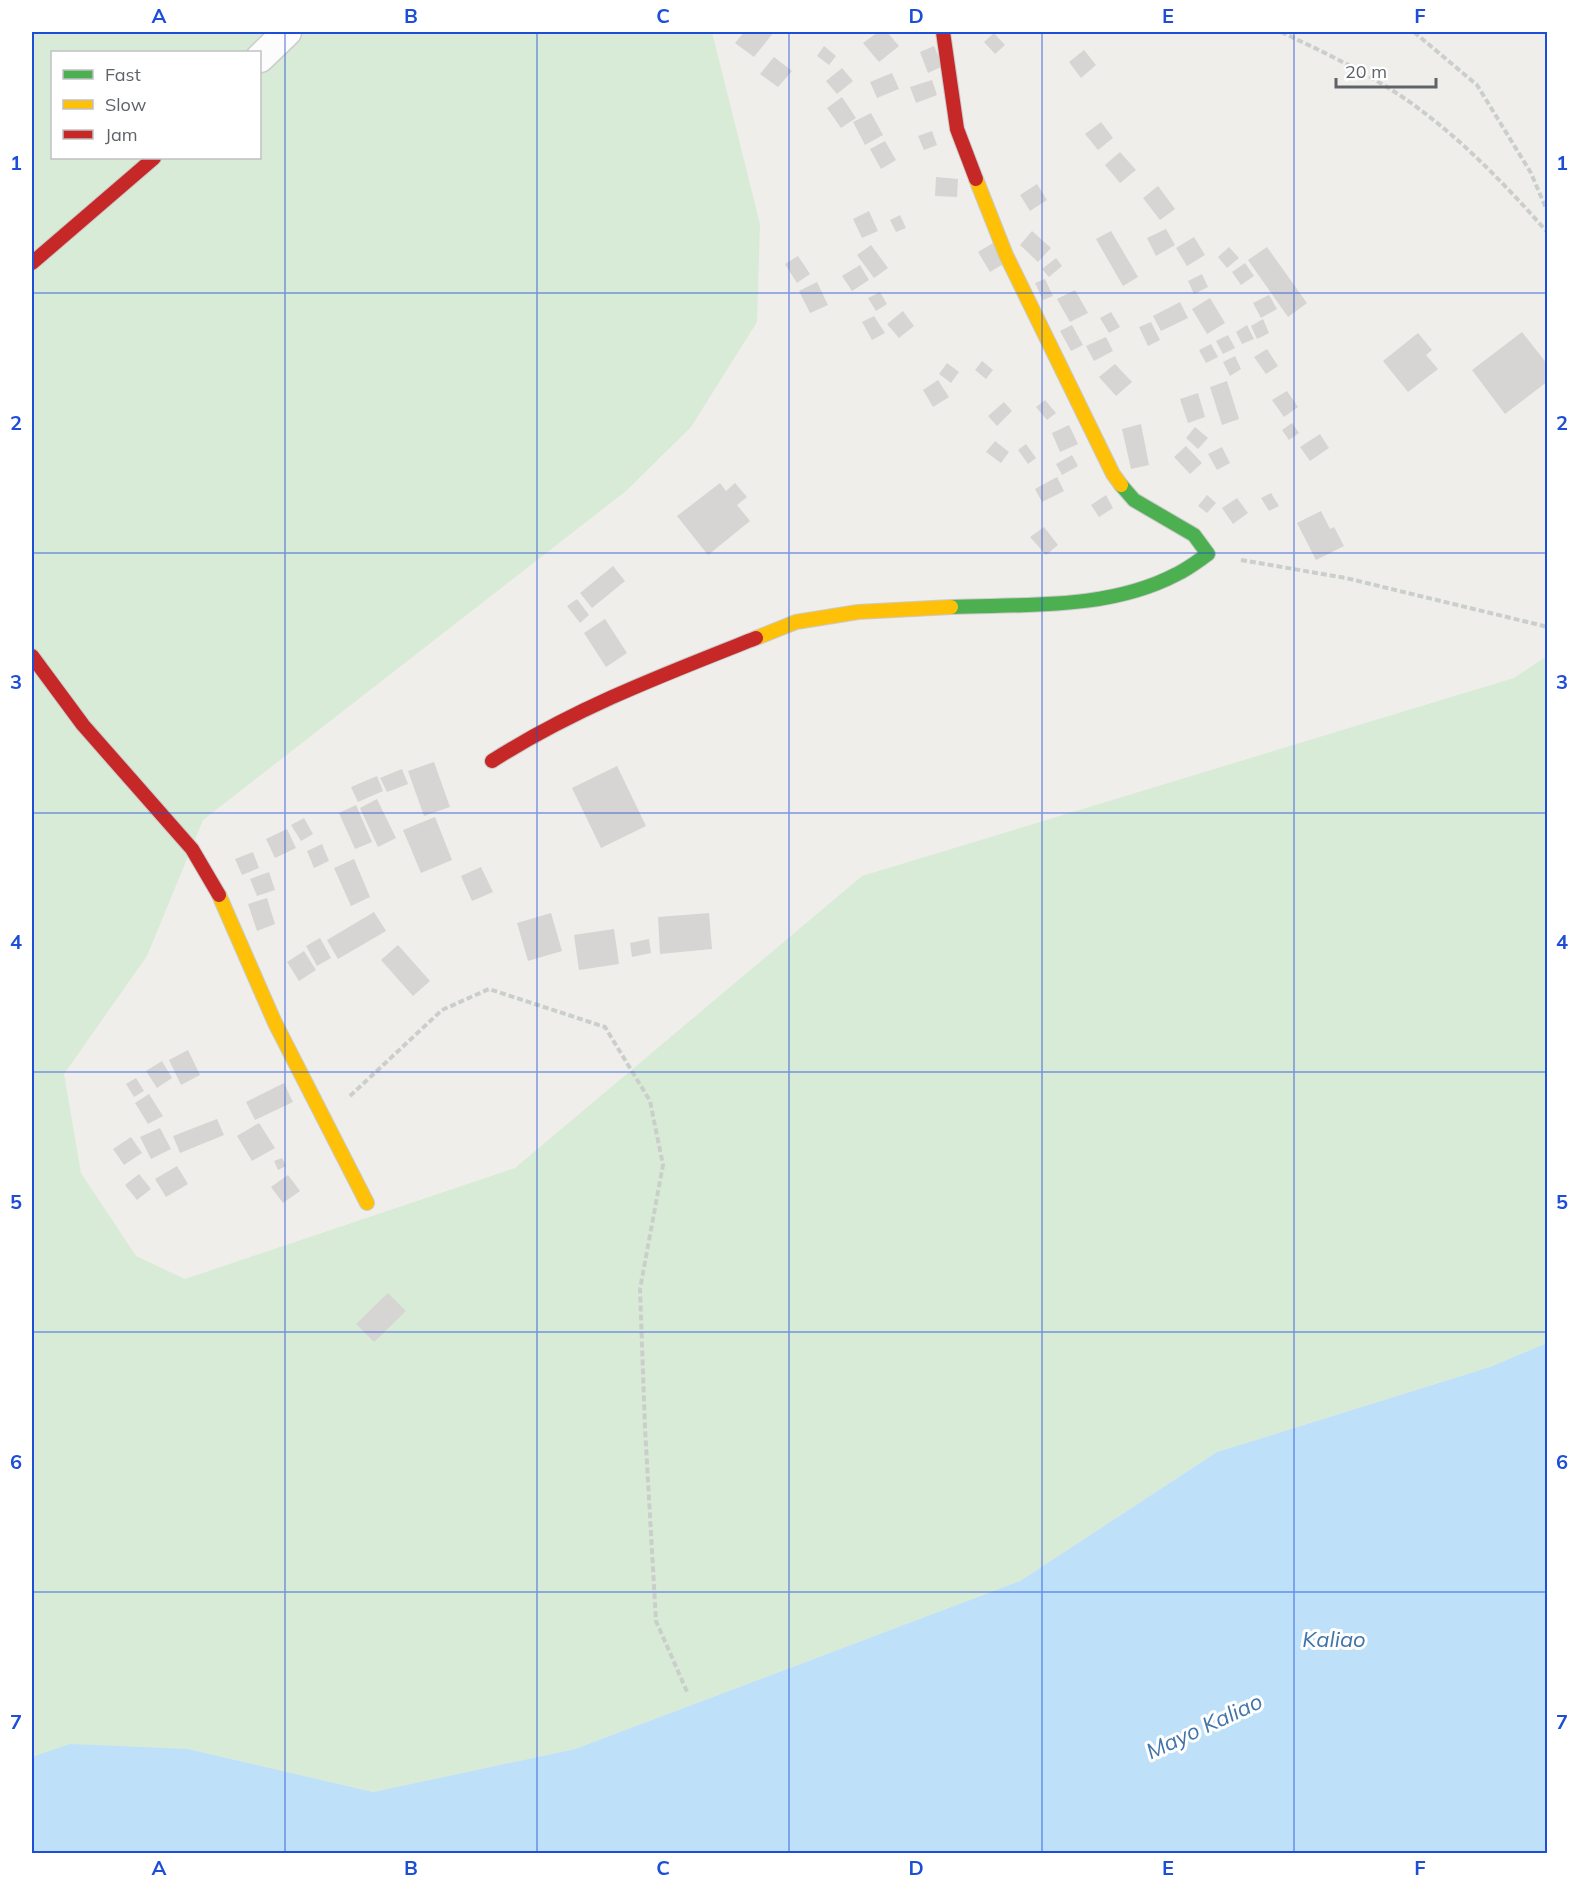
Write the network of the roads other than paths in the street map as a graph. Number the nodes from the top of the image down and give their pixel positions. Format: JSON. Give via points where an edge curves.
{"nodes":[{"id":1,"x":287,"y":32,"type":"edge"},
{"id":2,"x":943,"y":32,"type":"edge"},
{"id":3,"x":261,"y":57,"type":"edge"},
{"id":4,"x":153,"y":159,"type":"edge"},
{"id":5,"x":32,"y":262,"type":"edge"},
{"id":6,"x":32,"y":656,"type":"edge"},
{"id":7,"x":492,"y":761,"type":"dead end"},
{"id":8,"x":367,"y":1203,"type":"dead end"}],
"edges":[{"from":1,"to":3,"type":"street"},
{"from":2,"to":7,"type":"street","via":[[957,129],[968,159],[1006,255],[1113,474],[1134,500],[1194,536],[1208,554],[1178,574],[1142,589],[1097,600],[858,612],[796,622],[617,693],[539,731]]},
{"from":4,"to":5,"type":"street"},
{"from":6,"to":8,"type":"street","via":[[82,725],[192,849],[214,884],[275,1023]]}]}
